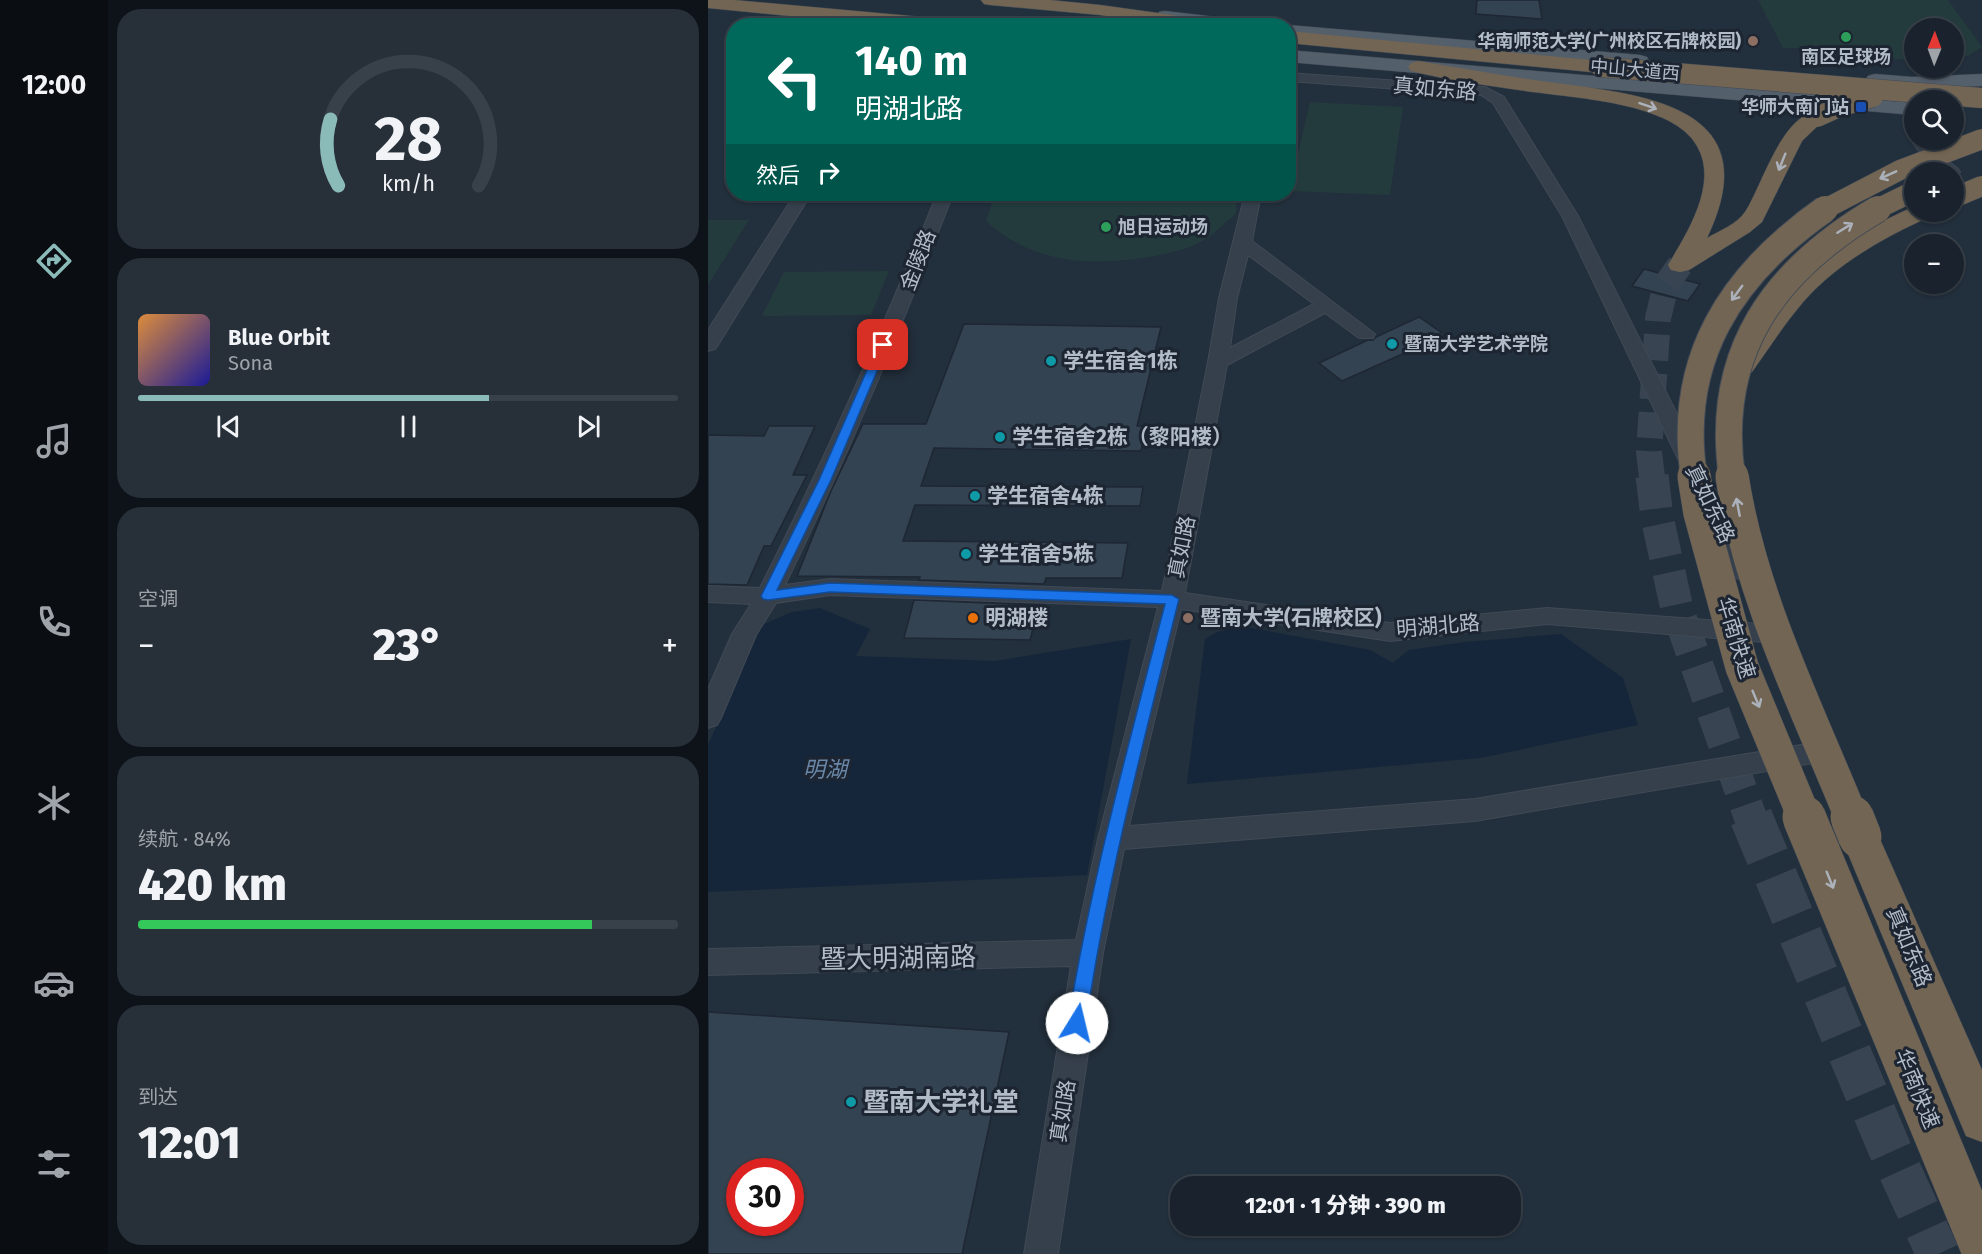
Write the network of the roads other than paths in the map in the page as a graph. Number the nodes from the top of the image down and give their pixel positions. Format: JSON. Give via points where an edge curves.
{"nodes":[{"id":1,"x":990,"y":0,"type":"edge"},
{"id":2,"x":708,"y":3,"type":"edge"},
{"id":3,"x":1100,"y":10,"type":"junction"},
{"id":4,"x":869,"y":18,"type":"edge"},
{"id":5,"x":1154,"y":18,"type":"edge"},
{"id":6,"x":1175,"y":18,"type":"edge"},
{"id":7,"x":1296,"y":31,"type":"edge"},
{"id":8,"x":1296,"y":38,"type":"edge"},
{"id":9,"x":1296,"y":47,"type":"edge"},
{"id":10,"x":1296,"y":57,"type":"edge"},
{"id":11,"x":1418,"y":67,"type":"junction"},
{"id":12,"x":1600,"y":70,"type":"junction"},
{"id":13,"x":1296,"y":78,"type":"edge"},
{"id":14,"x":1869,"y":80,"type":"junction"},
{"id":15,"x":1982,"y":80,"type":"edge"},
{"id":16,"x":1912,"y":83,"type":"junction"},
{"id":17,"x":1924,"y":90,"type":"edge"},
{"id":18,"x":1982,"y":90,"type":"edge"},
{"id":19,"x":1904,"y":98,"type":"edge"},
{"id":20,"x":1982,"y":98,"type":"edge"},
{"id":21,"x":1964,"y":99,"type":"edge"},
{"id":22,"x":1964,"y":104,"type":"edge"},
{"id":23,"x":1982,"y":105,"type":"edge"},
{"id":24,"x":1865,"y":106,"type":"junction"},
{"id":25,"x":1904,"y":108,"type":"edge"},
{"id":26,"x":1982,"y":139,"type":"edge"},
{"id":27,"x":1926,"y":150,"type":"edge"},
{"id":28,"x":1939,"y":162,"type":"edge"},
{"id":29,"x":1982,"y":164,"type":"edge"},
{"id":30,"x":1964,"y":170,"type":"edge"},
{"id":31,"x":1964,"y":180,"type":"edge"},
{"id":32,"x":1982,"y":186,"type":"edge"},
{"id":33,"x":1982,"y":191,"type":"edge"},
{"id":34,"x":1964,"y":193,"type":"edge"},
{"id":35,"x":1904,"y":196,"type":"edge"},
{"id":36,"x":799,"y":201,"type":"edge"},
{"id":37,"x":942,"y":201,"type":"edge"},
{"id":38,"x":1252,"y":201,"type":"edge"},
{"id":39,"x":1904,"y":221,"type":"edge"},
{"id":40,"x":1243,"y":243,"type":"junction"},
{"id":41,"x":1326,"y":305,"type":"junction"},
{"id":42,"x":1366,"y":334,"type":"dead end"},
{"id":43,"x":708,"y":345,"type":"edge"},
{"id":44,"x":1218,"y":362,"type":"junction"},
{"id":45,"x":1736,"y":374,"type":"junction"},
{"id":46,"x":708,"y":594,"type":"edge"},
{"id":47,"x":768,"y":596,"type":"junction"},
{"id":48,"x":1172,"y":599,"type":"junction"},
{"id":49,"x":1775,"y":634,"type":"junction"},
{"id":50,"x":708,"y":718,"type":"edge"},
{"id":51,"x":1825,"y":751,"type":"junction"},
{"id":52,"x":1112,"y":838,"type":"junction"},
{"id":53,"x":1088,"y":953,"type":"junction"},
{"id":54,"x":708,"y":962,"type":"edge"},
{"id":55,"x":1982,"y":1115,"type":"edge"},
{"id":56,"x":1982,"y":1121,"type":"edge"},
{"id":57,"x":1982,"y":1247,"type":"edge"},
{"id":58,"x":1041,"y":1254,"type":"edge"}],
"edges":[{"from":1,"to":3,"type":"highway"},
{"from":2,"to":4,"type":"highway"},
{"from":3,"to":5,"type":"highway"},
{"from":3,"to":6,"type":"main road"},
{"from":7,"to":14,"type":"main road"},
{"from":8,"to":12,"type":"highway","name":"中山大道西"},
{"from":9,"to":12,"type":"highway","name":"中山大道西"},
{"from":10,"to":11,"type":"main road"},
{"from":11,"to":18,"type":"highway","bridge":true,"via":[[1639,103],[1677,119],[1703,138],[1713,160],[1712,194],[1702,226],[1680,265],[1754,217],[1792,140],[1817,117],[1881,96]]},
{"from":11,"to":24,"type":"main road"},
{"from":12,"to":19,"type":"highway","name":"中山大道西"},
{"from":12,"to":20,"type":"highway","name":"中山大道西","bridge":true},
{"from":13,"to":49,"type":"street","name":"真如东路","via":[[1485,92],[1499,100],[1570,216]]},
{"from":14,"to":16,"type":"main road"},
{"from":14,"to":24,"type":"main road","via":[[1887,95],[1882,101]]},
{"from":15,"to":16,"type":"main road"},
{"from":16,"to":17,"type":"main road"},
{"from":20,"to":21,"type":"main road"},
{"from":22,"to":23,"type":"highway"},
{"from":24,"to":25,"type":"main road"},
{"from":26,"to":57,"type":"highway","name":"华南快速","one_way":true,"bridge":true,"via":[[1859,189],[1806,220],[1765,257],[1730,302],[1704,349],[1694,389],[1690,449],[1700,513],[1742,667]]},
{"from":27,"to":28,"type":"street"},
{"from":29,"to":30,"type":"highway"},
{"from":31,"to":33,"type":"street"},
{"from":32,"to":34,"type":"highway","bridge":true},
{"from":45,"to":35,"type":"highway","name":"华南快速","one_way":true,"bridge":true,"via":[[1756,322],[1784,281],[1842,230]]},
{"from":36,"to":43,"type":"street"},
{"from":37,"to":47,"type":"street","name":"金陵路","via":[[825,480]]},
{"from":38,"to":40,"type":"street","name":"真如路"},
{"from":39,"to":45,"type":"highway","bridge":true,"via":[[1862,243],[1811,280],[1781,312]]},
{"from":40,"to":41,"type":"street"},
{"from":40,"to":44,"type":"street","name":"真如路","via":[[1228,298]]},
{"from":41,"to":42,"type":"street"},
{"from":41,"to":44,"type":"street"},
{"from":44,"to":48,"type":"street","name":"真如路"},
{"from":56,"to":45,"type":"highway","name":"华南快速","one_way":true,"bridge":true,"via":[[1860,837],[1755,573],[1729,460]]},
{"from":46,"to":47,"type":"street","name":"明湖北路"},
{"from":47,"to":48,"type":"street","name":"明湖北路","via":[[830,587]]},
{"from":47,"to":50,"type":"street","name":"金陵路","via":[[744,634]]},
{"from":48,"to":49,"type":"street","name":"明湖北路","via":[[1390,632],[1547,616]]},
{"from":48,"to":52,"type":"street","name":"真如路"},
{"from":49,"to":51,"type":"street","name":"真如东路"},
{"from":51,"to":52,"type":"street","via":[[1475,810]]},
{"from":51,"to":55,"type":"street","name":"真如东路"},
{"from":52,"to":53,"type":"street","name":"真如路"},
{"from":53,"to":54,"type":"street","name":"暨大明湖南路"},
{"from":53,"to":58,"type":"street","name":"真如路"}]}
